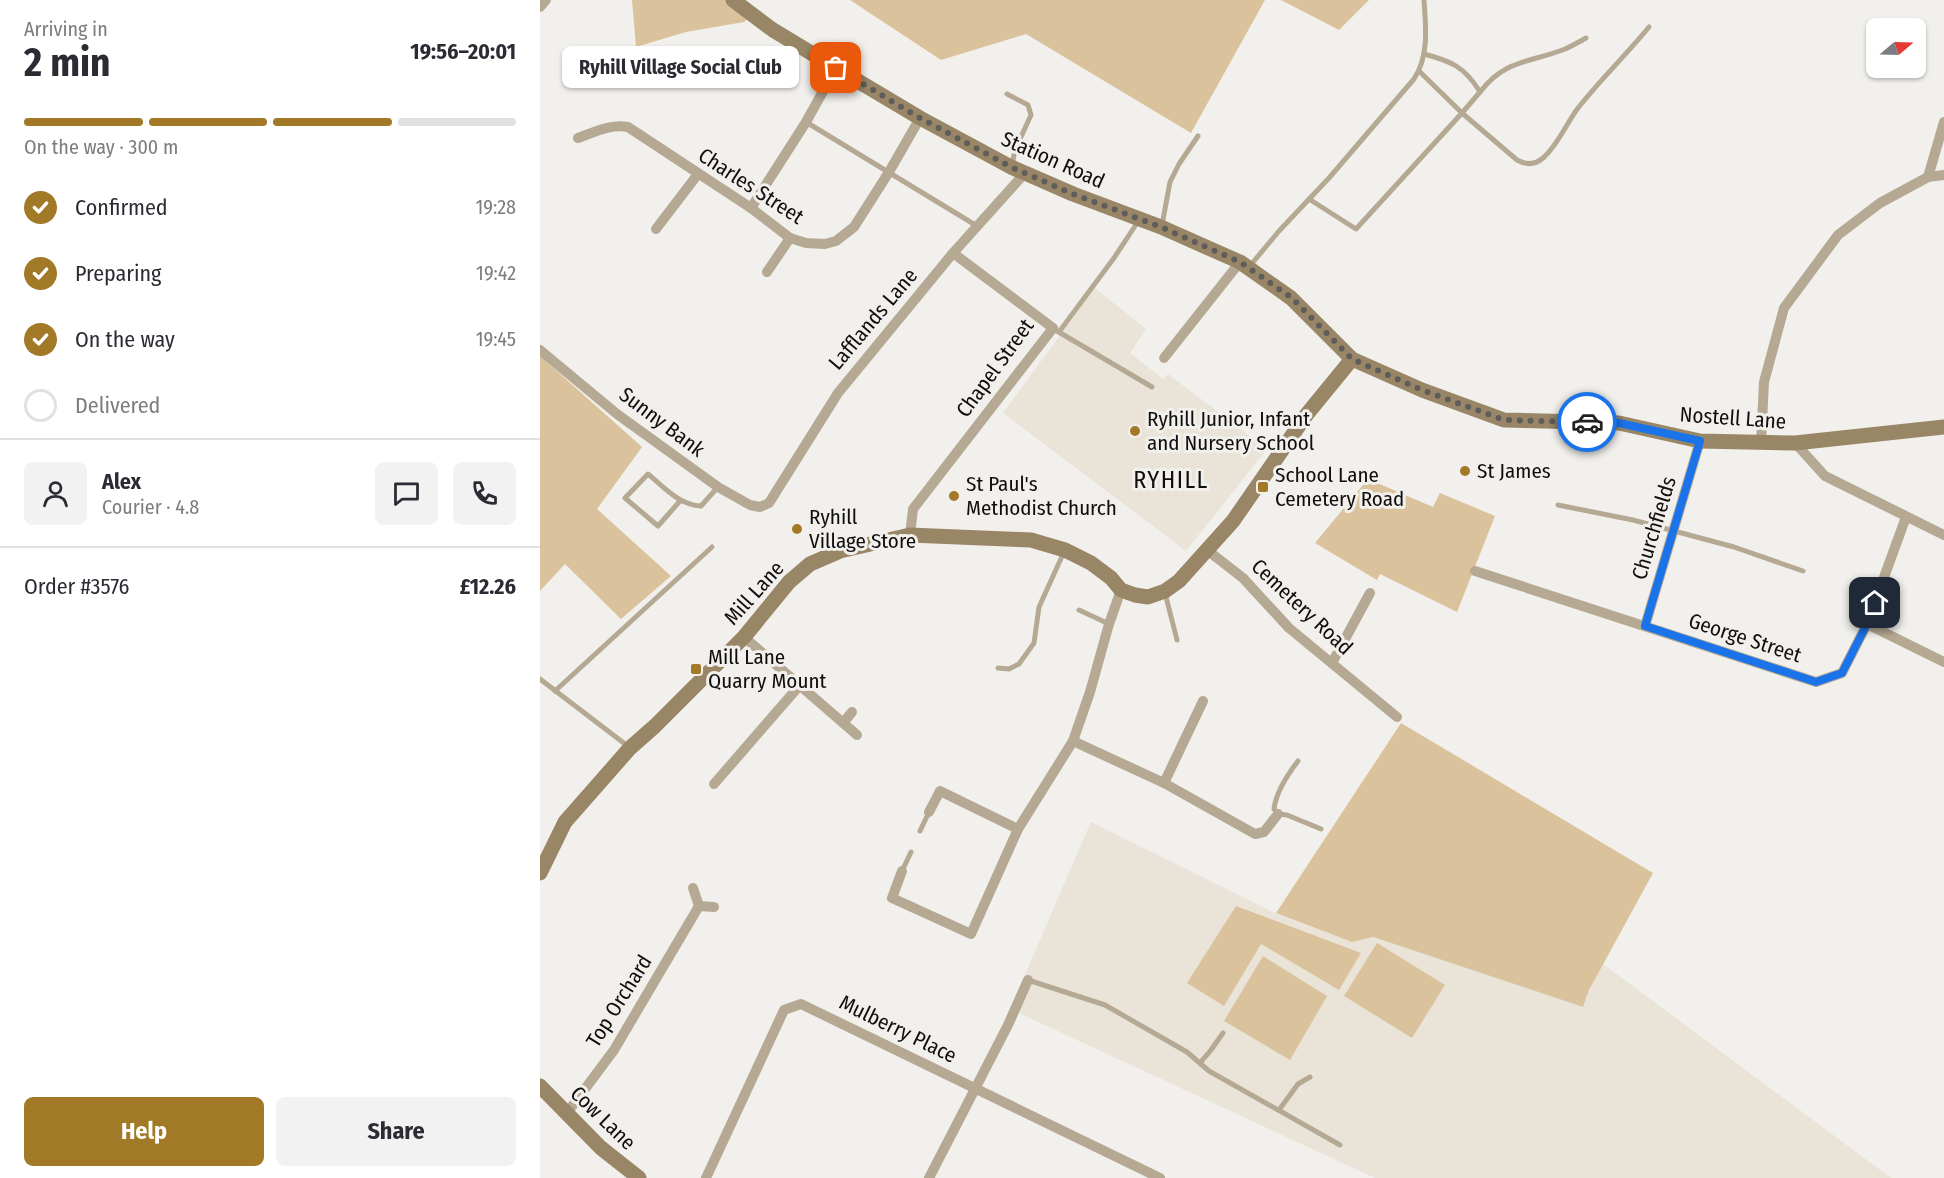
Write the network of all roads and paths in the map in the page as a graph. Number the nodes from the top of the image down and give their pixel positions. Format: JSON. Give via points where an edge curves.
{"nodes":[{"id":1,"x":546,"y":0,"type":"edge"},
{"id":2,"x":733,"y":0,"type":"edge"},
{"id":3,"x":1424,"y":1,"type":"edge"},
{"id":4,"x":540,"y":7,"type":"edge"},
{"id":5,"x":1649,"y":27,"type":"dead end"},
{"id":6,"x":1586,"y":38,"type":"dead end"},
{"id":7,"x":1424,"y":54,"type":"junction"},
{"id":8,"x":836,"y":68,"type":"junction"},
{"id":9,"x":1419,"y":71,"type":"junction"},
{"id":10,"x":1480,"y":92,"type":"junction"},
{"id":11,"x":1007,"y":94,"type":"dead end"},
{"id":12,"x":1462,"y":113,"type":"junction"},
{"id":13,"x":920,"y":118,"type":"junction"},
{"id":14,"x":806,"y":122,"type":"junction"},
{"id":15,"x":1944,"y":122,"type":"edge"},
{"id":16,"x":1198,"y":136,"type":"dead end"},
{"id":17,"x":578,"y":138,"type":"dead end"},
{"id":18,"x":1018,"y":170,"type":"junction"},
{"id":19,"x":889,"y":172,"type":"junction"},
{"id":20,"x":698,"y":174,"type":"junction"},
{"id":21,"x":1944,"y":174,"type":"edge"},
{"id":22,"x":1928,"y":177,"type":"junction"},
{"id":23,"x":1309,"y":199,"type":"junction"},
{"id":24,"x":751,"y":208,"type":"junction"},
{"id":25,"x":1140,"y":219,"type":"junction"},
{"id":26,"x":977,"y":226,"type":"junction"},
{"id":27,"x":1161,"y":227,"type":"junction"},
{"id":28,"x":656,"y":229,"type":"dead end"},
{"id":29,"x":790,"y":238,"type":"junction"},
{"id":30,"x":953,"y":253,"type":"junction"},
{"id":31,"x":1244,"y":265,"type":"junction"},
{"id":32,"x":767,"y":272,"type":"dead end"},
{"id":33,"x":1056,"y":330,"type":"junction"},
{"id":34,"x":540,"y":350,"type":"edge"},
{"id":35,"x":1164,"y":358,"type":"dead end"},
{"id":36,"x":1352,"y":359,"type":"junction"},
{"id":37,"x":1152,"y":387,"type":"dead end"},
{"id":38,"x":1944,"y":427,"type":"edge"},
{"id":39,"x":1700,"y":441,"type":"junction"},
{"id":40,"x":1761,"y":443,"type":"junction"},
{"id":41,"x":1795,"y":443,"type":"junction"},
{"id":42,"x":718,"y":487,"type":"junction"},
{"id":43,"x":680,"y":501,"type":"junction"},
{"id":44,"x":769,"y":503,"type":"joint"},
{"id":45,"x":1558,"y":505,"type":"dead end"},
{"id":46,"x":1906,"y":517,"type":"junction"},
{"id":47,"x":1674,"y":532,"type":"junction"},
{"id":48,"x":910,"y":535,"type":"junction"},
{"id":49,"x":1944,"y":535,"type":"edge"},
{"id":50,"x":712,"y":547,"type":"dead end"},
{"id":51,"x":1065,"y":550,"type":"junction"},
{"id":52,"x":1207,"y":550,"type":"junction"},
{"id":53,"x":1475,"y":571,"type":"dead end"},
{"id":54,"x":1803,"y":571,"type":"dead end"},
{"id":55,"x":1121,"y":590,"type":"junction"},
{"id":56,"x":1165,"y":591,"type":"junction"},
{"id":57,"x":1370,"y":593,"type":"dead end"},
{"id":58,"x":1078,"y":610,"type":"dead end"},
{"id":59,"x":1108,"y":624,"type":"junction"},
{"id":60,"x":1867,"y":624,"type":"junction"},
{"id":61,"x":1645,"y":626,"type":"junction"},
{"id":62,"x":744,"y":637,"type":"junction"},
{"id":63,"x":1177,"y":640,"type":"dead end"},
{"id":64,"x":1944,"y":662,"type":"edge"},
{"id":65,"x":1332,"y":663,"type":"junction"},
{"id":66,"x":998,"y":668,"type":"dead end"},
{"id":67,"x":540,"y":679,"type":"edge"},
{"id":68,"x":800,"y":685,"type":"junction"},
{"id":69,"x":555,"y":691,"type":"junction"},
{"id":70,"x":1203,"y":701,"type":"dead end"},
{"id":71,"x":852,"y":712,"type":"dead end"},
{"id":72,"x":1397,"y":717,"type":"dead end"},
{"id":73,"x":843,"y":723,"type":"junction"},
{"id":74,"x":857,"y":735,"type":"dead end"},
{"id":75,"x":1073,"y":741,"type":"junction"},
{"id":76,"x":630,"y":748,"type":"junction"},
{"id":77,"x":1298,"y":761,"type":"dead end"},
{"id":78,"x":1164,"y":783,"type":"junction"},
{"id":79,"x":714,"y":784,"type":"dead end"},
{"id":80,"x":930,"y":812,"type":"joint"},
{"id":81,"x":1278,"y":814,"type":"junction"},
{"id":82,"x":1018,"y":829,"type":"junction"},
{"id":83,"x":1321,"y":830,"type":"dead end"},
{"id":84,"x":920,"y":831,"type":"dead end"},
{"id":85,"x":911,"y":852,"type":"dead end"},
{"id":86,"x":902,"y":871,"type":"joint"},
{"id":87,"x":540,"y":873,"type":"edge"},
{"id":88,"x":693,"y":888,"type":"dead end"},
{"id":89,"x":699,"y":906,"type":"junction"},
{"id":90,"x":714,"y":907,"type":"dead end"},
{"id":91,"x":1028,"y":980,"type":"joint"},
{"id":92,"x":1223,"y":1033,"type":"dead end"},
{"id":93,"x":1200,"y":1063,"type":"junction"},
{"id":94,"x":1310,"y":1077,"type":"dead end"},
{"id":95,"x":540,"y":1086,"type":"edge"},
{"id":96,"x":975,"y":1089,"type":"junction"},
{"id":97,"x":1279,"y":1110,"type":"junction"},
{"id":98,"x":567,"y":1113,"type":"junction"},
{"id":99,"x":1340,"y":1145,"type":"dead end"},
{"id":100,"x":639,"y":1178,"type":"edge"},
{"id":101,"x":706,"y":1178,"type":"edge"},
{"id":102,"x":929,"y":1178,"type":"edge"},
{"id":103,"x":1160,"y":1178,"type":"edge"}],
"edges":[{"from":1,"to":4,"type":"street"},
{"from":2,"to":8,"type":"street","name":"Station Road"},
{"from":3,"to":7,"type":"lane"},
{"from":5,"to":12,"type":"lane","via":[[1586,99],[1549,151],[1533,164],[1517,160]]},
{"from":6,"to":10,"type":"lane","via":[[1511,66],[1488,81]]},
{"from":7,"to":9,"type":"lane"},
{"from":7,"to":10,"type":"lane","via":[[1460,68]]},
{"from":8,"to":13,"type":"street","name":"Station Road"},
{"from":8,"to":14,"type":"street"},
{"from":9,"to":12,"type":"lane"},
{"from":9,"to":23,"type":"lane"},
{"from":10,"to":12,"type":"lane"},
{"from":11,"to":18,"type":"lane","via":[[1028,105],[1031,115],[1016,150]]},
{"from":12,"to":23,"type":"lane","via":[[1356,229]]},
{"from":13,"to":18,"type":"street","name":"Station Road"},
{"from":13,"to":19,"type":"street","name":"Charles Street"},
{"from":14,"to":19,"type":"lane"},
{"from":14,"to":24,"type":"street"},
{"from":15,"to":22,"type":"street"},
{"from":16,"to":27,"type":"lane","via":[[1170,182]]},
{"from":17,"to":20,"type":"street","name":"Charles Street","via":[[607,127],[628,127]]},
{"from":18,"to":25,"type":"street","name":"Station Road"},
{"from":18,"to":26,"type":"street","name":"Lafflands Lane"},
{"from":19,"to":26,"type":"lane"},
{"from":19,"to":29,"type":"street","name":"Charles Street","via":[[854,227],[844,236],[825,244]]},
{"from":20,"to":24,"type":"street","name":"Charles Street"},
{"from":20,"to":28,"type":"street"},
{"from":21,"to":22,"type":"street"},
{"from":22,"to":40,"type":"street","via":[[1880,203],[1838,235],[1784,308],[1764,382]]},
{"from":23,"to":31,"type":"lane"},
{"from":24,"to":29,"type":"street","name":"Charles Street"},
{"from":25,"to":27,"type":"street","name":"Station Road"},
{"from":25,"to":33,"type":"lane"},
{"from":26,"to":30,"type":"street","name":"Lafflands Lane"},
{"from":27,"to":31,"type":"street","name":"Station Road"},
{"from":29,"to":32,"type":"street"},
{"from":30,"to":33,"type":"street","name":"Chapel Street"},
{"from":30,"to":44,"type":"street","name":"Lafflands Lane","via":[[838,393]]},
{"from":31,"to":35,"type":"street"},
{"from":31,"to":36,"type":"street","name":"Station Road","via":[[1292,298]]},
{"from":33,"to":37,"type":"lane"},
{"from":33,"to":48,"type":"street","name":"Chapel Street","via":[[913,509]]},
{"from":34,"to":42,"type":"street","name":"Sunny Bank","via":[[617,414]]},
{"from":36,"to":39,"type":"street","name":"Nostell Lane","via":[[1504,420],[1619,423]]},
{"from":36,"to":52,"type":"street","via":[[1307,414],[1233,521]]},
{"from":38,"to":41,"type":"street","name":"Nostell Lane"},
{"from":39,"to":40,"type":"street","name":"Nostell Lane"},
{"from":39,"to":47,"type":"street","name":"Churchfields"},
{"from":40,"to":41,"type":"street","name":"Nostell Lane"},
{"from":41,"to":46,"type":"street","via":[[1825,476]]},
{"from":42,"to":43,"type":"lane","via":[[701,506]]},
{"from":42,"to":44,"type":"street","name":"Sunny Bank","via":[[750,505],[760,507]]},
{"from":43,"to":43,"type":"lane","via":[[648,474],[625,498],[658,526]]},
{"from":45,"to":47,"type":"lane"},
{"from":46,"to":49,"type":"street"},
{"from":46,"to":60,"type":"street","name":"George Street"},
{"from":47,"to":54,"type":"lane"},
{"from":47,"to":61,"type":"street","name":"Churchfields"},
{"from":48,"to":51,"type":"street","name":"Mill Lane","via":[[1032,540]]},
{"from":48,"to":62,"type":"street","name":"Mill Lane","via":[[840,551],[810,564],[789,582]]},
{"from":50,"to":69,"type":"lane"},
{"from":51,"to":55,"type":"street","name":"Mill Lane","via":[[1091,563]]},
{"from":51,"to":66,"type":"lane","via":[[1036,617],[1034,643],[1019,664],[1009,669]]},
{"from":52,"to":56,"type":"street"},
{"from":52,"to":65,"type":"street","name":"Cemetery Road","via":[[1243,578],[1289,628]]},
{"from":53,"to":61,"type":"street","name":"George Street"},
{"from":55,"to":56,"type":"street","via":[[1148,597]]},
{"from":55,"to":59,"type":"street"},
{"from":56,"to":63,"type":"lane"},
{"from":57,"to":65,"type":"street"},
{"from":58,"to":59,"type":"lane"},
{"from":59,"to":75,"type":"street"},
{"from":60,"to":61,"type":"street","name":"George Street","via":[[1842,673],[1816,682]]},
{"from":60,"to":64,"type":"street"},
{"from":62,"to":68,"type":"street"},
{"from":62,"to":76,"type":"street","name":"Mill Lane"},
{"from":65,"to":72,"type":"street","name":"Cemetery Road"},
{"from":67,"to":69,"type":"lane"},
{"from":68,"to":73,"type":"street"},
{"from":68,"to":79,"type":"street"},
{"from":69,"to":76,"type":"lane"},
{"from":70,"to":78,"type":"street"},
{"from":71,"to":73,"type":"street"},
{"from":73,"to":74,"type":"street"},
{"from":75,"to":78,"type":"street"},
{"from":75,"to":82,"type":"street"},
{"from":76,"to":87,"type":"street","name":"Mill Lane","via":[[565,822]]},
{"from":77,"to":81,"type":"lane","via":[[1275,803]]},
{"from":78,"to":81,"type":"street","via":[[1255,834],[1264,832]]},
{"from":80,"to":82,"type":"street","via":[[940,791]]},
{"from":80,"to":84,"type":"lane"},
{"from":81,"to":83,"type":"lane"},
{"from":82,"to":86,"type":"street","via":[[971,933],[892,898]]},
{"from":85,"to":86,"type":"lane"},
{"from":88,"to":89,"type":"street"},
{"from":89,"to":90,"type":"street"},
{"from":89,"to":98,"type":"street","name":"Top Orchard","via":[[614,1050]]},
{"from":91,"to":93,"type":"lane","via":[[1105,1005]]},
{"from":91,"to":96,"type":"street"},
{"from":92,"to":93,"type":"lane"},
{"from":93,"to":97,"type":"lane"},
{"from":94,"to":97,"type":"lane","via":[[1298,1084]]},
{"from":95,"to":98,"type":"street","name":"Cow Lane"},
{"from":96,"to":101,"type":"street","name":"Mulberry Place","via":[[801,1004],[784,1010]]},
{"from":96,"to":102,"type":"street"},
{"from":96,"to":103,"type":"street","name":"Mulberry Place"},
{"from":97,"to":99,"type":"lane"},
{"from":98,"to":100,"type":"street","name":"Cow Lane","via":[[601,1148]]}]}
